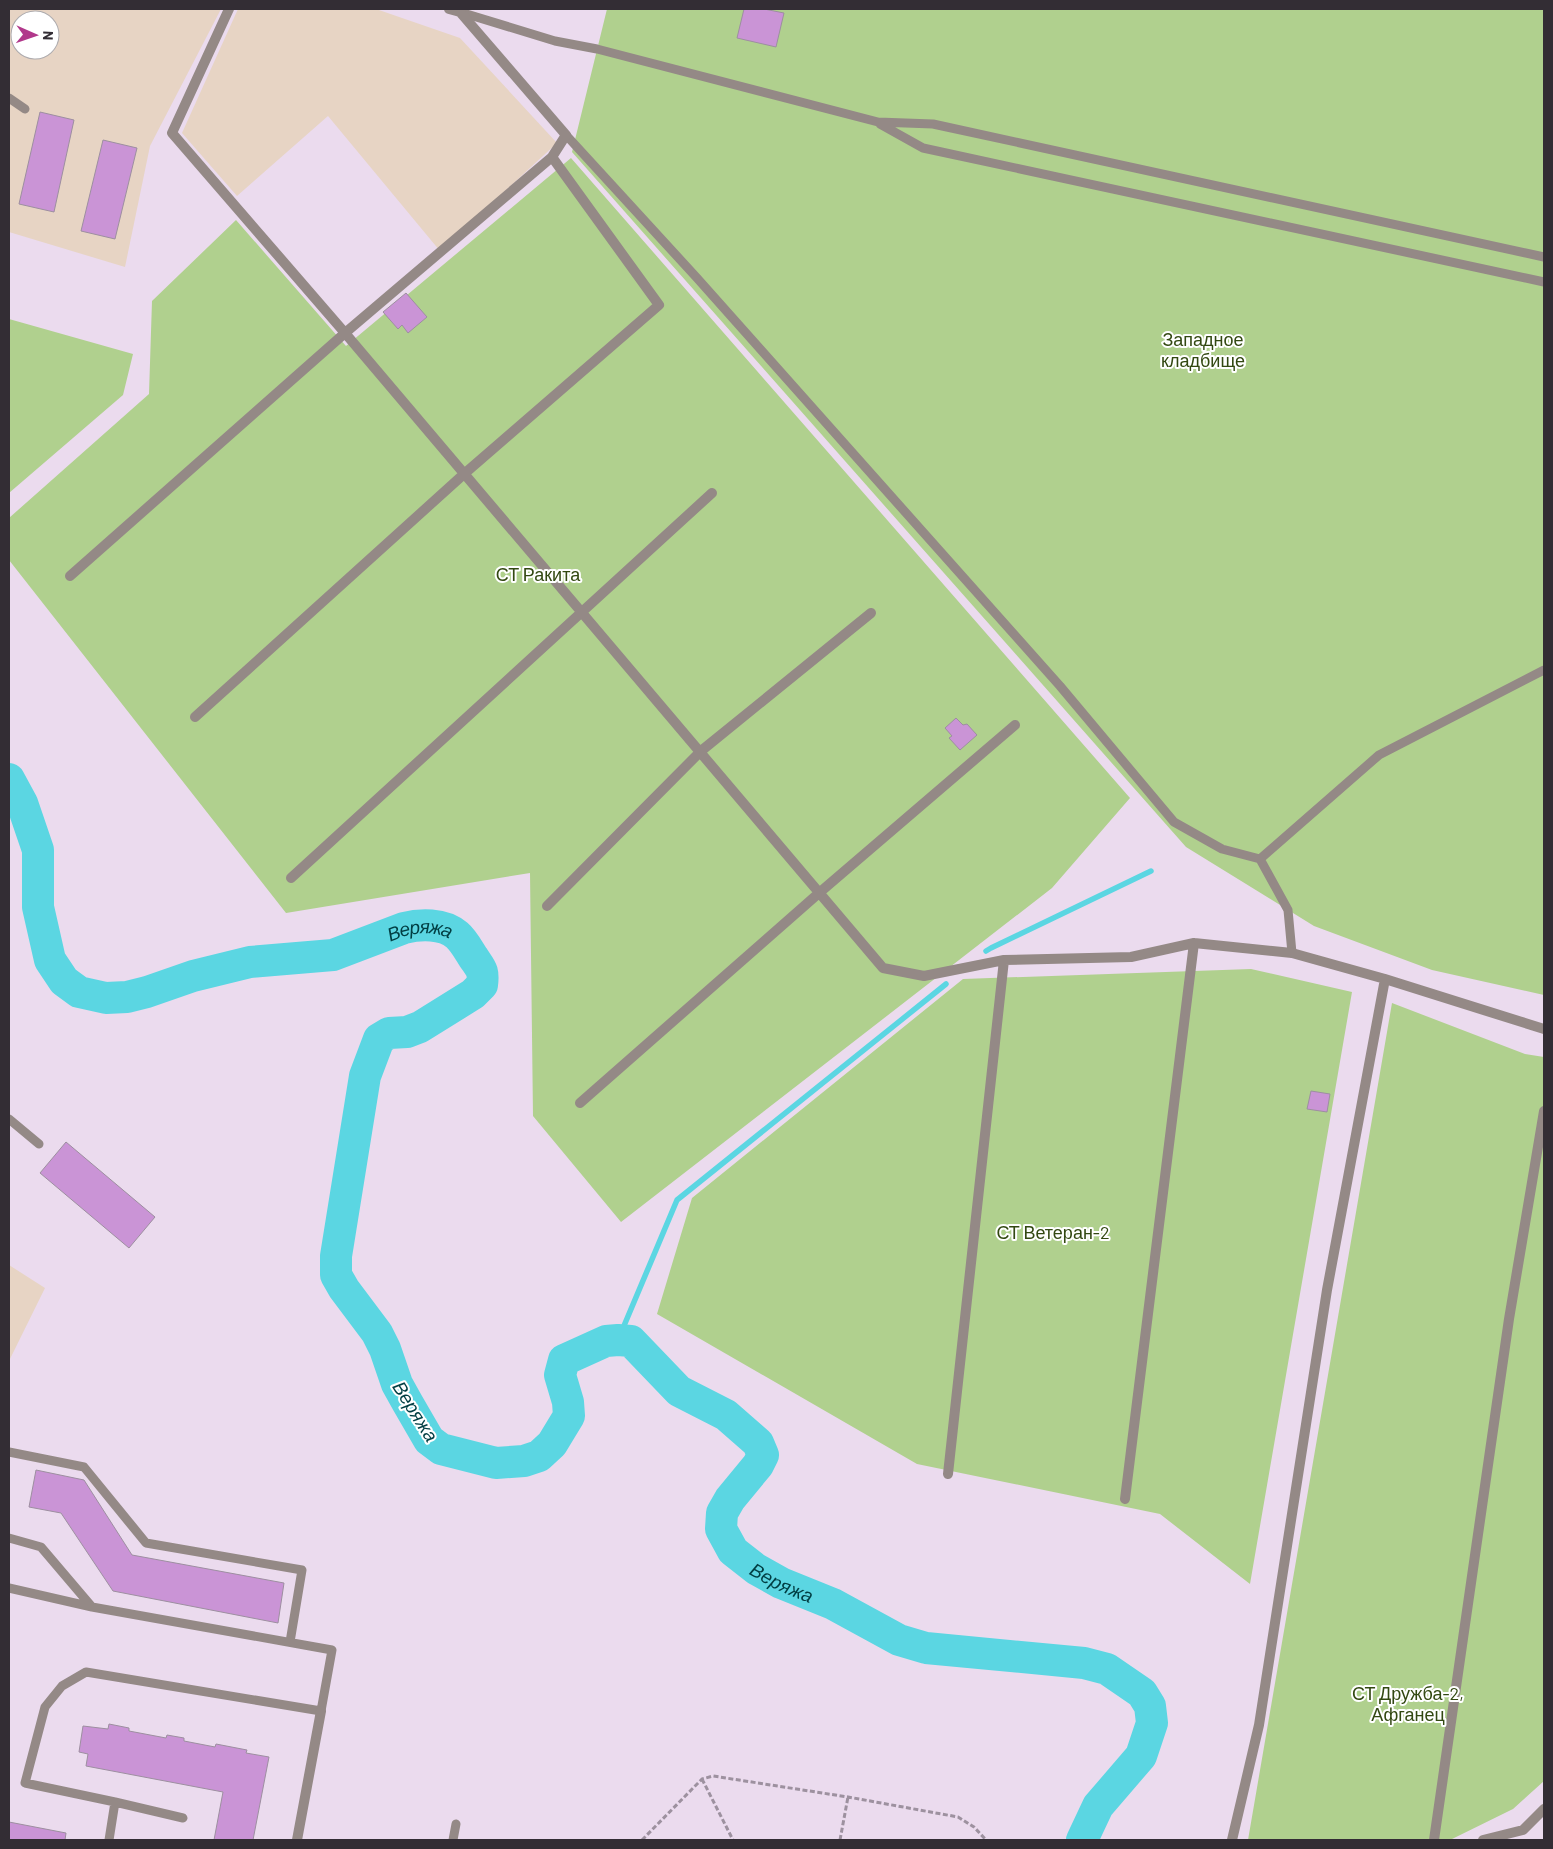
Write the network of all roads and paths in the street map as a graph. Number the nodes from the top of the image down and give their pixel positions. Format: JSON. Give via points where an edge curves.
{"nodes":[{"id":1,"x":230,"y":9,"type":"edge"},
{"id":2,"x":449,"y":9,"type":"edge"},
{"id":3,"x":461,"y":10,"type":"edge"},
{"id":4,"x":9,"y":98,"type":"edge"},
{"id":5,"x":24,"y":109,"type":"dead end"},
{"id":6,"x":878,"y":122,"type":"junction"},
{"id":7,"x":566,"y":135,"type":"junction"},
{"id":8,"x":552,"y":157,"type":"junction"},
{"id":9,"x":1544,"y":257,"type":"edge"},
{"id":10,"x":1544,"y":282,"type":"edge"},
{"id":11,"x":345,"y":333,"type":"junction"},
{"id":12,"x":464,"y":474,"type":"junction"},
{"id":13,"x":712,"y":493,"type":"dead end"},
{"id":14,"x":70,"y":576,"type":"dead end"},
{"id":15,"x":581,"y":613,"type":"junction"},
{"id":16,"x":871,"y":613,"type":"dead end"},
{"id":17,"x":1544,"y":670,"type":"edge"},
{"id":18,"x":195,"y":717,"type":"dead end"},
{"id":19,"x":1015,"y":725,"type":"dead end"},
{"id":20,"x":701,"y":751,"type":"junction"},
{"id":21,"x":1260,"y":859,"type":"junction"},
{"id":22,"x":291,"y":878,"type":"dead end"},
{"id":23,"x":819,"y":892,"type":"junction"},
{"id":24,"x":548,"y":906,"type":"dead end"},
{"id":25,"x":1194,"y":944,"type":"junction"},
{"id":26,"x":1292,"y":953,"type":"junction"},
{"id":27,"x":1004,"y":960,"type":"junction"},
{"id":28,"x":1385,"y":980,"type":"junction"},
{"id":29,"x":1544,"y":1030,"type":"edge"},
{"id":30,"x":580,"y":1103,"type":"dead end"},
{"id":31,"x":1544,"y":1111,"type":"edge"},
{"id":32,"x":9,"y":1119,"type":"edge"},
{"id":33,"x":40,"y":1144,"type":"dead end"},
{"id":34,"x":9,"y":1452,"type":"edge"},
{"id":35,"x":948,"y":1474,"type":"dead end"},
{"id":36,"x":1125,"y":1499,"type":"dead end"},
{"id":37,"x":9,"y":1538,"type":"edge"},
{"id":38,"x":9,"y":1588,"type":"edge"},
{"id":39,"x":92,"y":1606,"type":"junction"},
{"id":40,"x":290,"y":1642,"type":"junction"},
{"id":41,"x":321,"y":1711,"type":"junction"},
{"id":42,"x":702,"y":1779,"type":"junction"},
{"id":43,"x":848,"y":1797,"type":"junction"},
{"id":44,"x":115,"y":1802,"type":"junction"},
{"id":45,"x":1544,"y":1809,"type":"edge"},
{"id":46,"x":183,"y":1818,"type":"dead end"},
{"id":47,"x":456,"y":1824,"type":"dead end"},
{"id":48,"x":109,"y":1840,"type":"edge"},
{"id":49,"x":297,"y":1840,"type":"edge"},
{"id":50,"x":453,"y":1840,"type":"edge"},
{"id":51,"x":642,"y":1840,"type":"edge"},
{"id":52,"x":733,"y":1840,"type":"edge"},
{"id":53,"x":840,"y":1840,"type":"edge"},
{"id":54,"x":986,"y":1840,"type":"edge"},
{"id":55,"x":1232,"y":1840,"type":"edge"},
{"id":56,"x":1434,"y":1840,"type":"edge"},
{"id":57,"x":1483,"y":1840,"type":"edge"}],
"edges":[{"from":1,"to":11,"type":"street","via":[[172,133]]},
{"from":2,"to":3,"type":"street"},
{"from":3,"to":6,"type":"lane","via":[[555,41],[596,48]]},
{"from":3,"to":7,"type":"street"},
{"from":4,"to":5,"type":"lane"},
{"from":6,"to":9,"type":"lane","via":[[933,124]]},
{"from":6,"to":10,"type":"lane","via":[[923,148]]},
{"from":7,"to":8,"type":"street"},
{"from":7,"to":21,"type":"lane","via":[[1060,686],[1174,822],[1222,849]]},
{"from":8,"to":11,"type":"street"},
{"from":8,"to":12,"type":"street","via":[[659,305]]},
{"from":11,"to":12,"type":"street"},
{"from":11,"to":14,"type":"street"},
{"from":12,"to":15,"type":"street"},
{"from":12,"to":18,"type":"street"},
{"from":13,"to":15,"type":"street"},
{"from":15,"to":20,"type":"street"},
{"from":15,"to":22,"type":"street"},
{"from":16,"to":20,"type":"street"},
{"from":17,"to":21,"type":"lane","via":[[1379,755]]},
{"from":19,"to":23,"type":"street"},
{"from":20,"to":23,"type":"street"},
{"from":20,"to":24,"type":"street"},
{"from":21,"to":26,"type":"lane","via":[[1288,910]]},
{"from":23,"to":27,"type":"street","via":[[884,968],[924,976]]},
{"from":23,"to":30,"type":"street"},
{"from":25,"to":26,"type":"street"},
{"from":25,"to":27,"type":"street","via":[[1131,957]]},
{"from":25,"to":36,"type":"street"},
{"from":26,"to":28,"type":"street"},
{"from":27,"to":35,"type":"street"},
{"from":28,"to":29,"type":"street"},
{"from":28,"to":55,"type":"street","via":[[1327,1290],[1259,1725]]},
{"from":31,"to":56,"type":"street","via":[[1509,1319]]},
{"from":32,"to":33,"type":"lane"},
{"from":34,"to":40,"type":"lane","via":[[84,1467],[146,1543],[302,1570]]},
{"from":37,"to":39,"type":"lane","via":[[41,1547]]},
{"from":38,"to":39,"type":"lane"},
{"from":39,"to":40,"type":"lane"},
{"from":40,"to":41,"type":"lane","via":[[332,1650]]},
{"from":41,"to":44,"type":"lane","via":[[86,1672],[62,1686],[45,1707],[25,1783]]},
{"from":41,"to":49,"type":"street"},
{"from":42,"to":43,"type":"path","via":[[713,1776]]},
{"from":42,"to":51,"type":"path"},
{"from":42,"to":52,"type":"path"},
{"from":43,"to":53,"type":"path"},
{"from":43,"to":54,"type":"path","via":[[958,1817]]},
{"from":44,"to":46,"type":"lane"},
{"from":44,"to":48,"type":"lane"},
{"from":45,"to":57,"type":"street","via":[[1523,1830]]},
{"from":47,"to":50,"type":"lane"}]}
